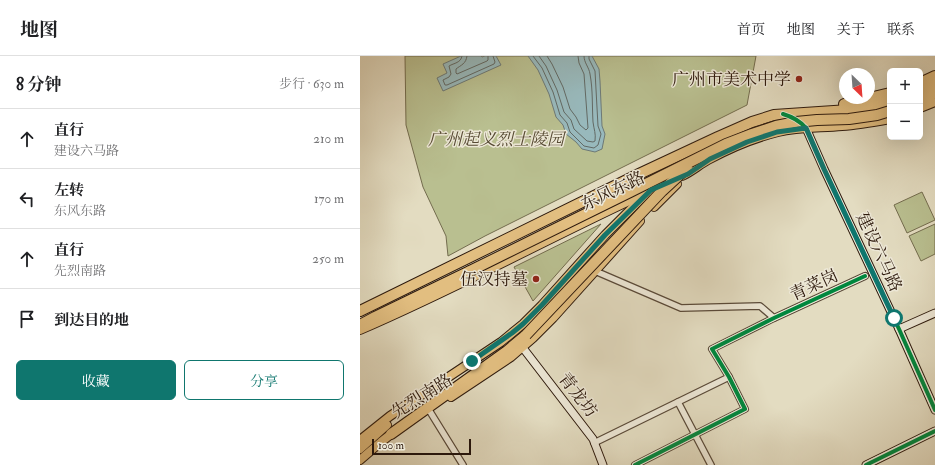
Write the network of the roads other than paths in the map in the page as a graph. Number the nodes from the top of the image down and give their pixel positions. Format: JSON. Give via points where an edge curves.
{"nodes":[{"id":1,"x":935,"y":76,"type":"edge"},
{"id":2,"x":923,"y":82,"type":"edge"},
{"id":3,"x":935,"y":84,"type":"edge"},
{"id":4,"x":935,"y":93,"type":"edge"},
{"id":5,"x":887,"y":94,"type":"edge"},
{"id":6,"x":923,"y":94,"type":"edge"},
{"id":7,"x":923,"y":96,"type":"edge"},
{"id":8,"x":935,"y":102,"type":"edge"},
{"id":9,"x":887,"y":103,"type":"edge"},
{"id":10,"x":923,"y":107,"type":"edge"},
{"id":11,"x":887,"y":112,"type":"edge"},
{"id":12,"x":783,"y":114,"type":"junction"},
{"id":13,"x":887,"y":120,"type":"edge"},
{"id":14,"x":806,"y":128,"type":"junction"},
{"id":15,"x":705,"y":143,"type":"junction"},
{"id":16,"x":699,"y":158,"type":"junction"},
{"id":17,"x":639,"y":174,"type":"junction"},
{"id":18,"x":688,"y":174,"type":"junction"},
{"id":19,"x":651,"y":190,"type":"junction"},
{"id":20,"x":600,"y":240,"type":"junction"},
{"id":21,"x":613,"y":251,"type":"junction"},
{"id":22,"x":595,"y":271,"type":"junction"},
{"id":23,"x":865,"y":276,"type":"dead end"},
{"id":24,"x":360,"y":311,"type":"edge"},
{"id":25,"x":935,"y":313,"type":"edge"},
{"id":26,"x":774,"y":318,"type":"junction"},
{"id":27,"x":360,"y":325,"type":"edge"},
{"id":28,"x":899,"y":329,"type":"junction"},
{"id":29,"x":360,"y":330,"type":"edge"},
{"id":30,"x":523,"y":348,"type":"junction"},
{"id":31,"x":730,"y":377,"type":"junction"},
{"id":32,"x":414,"y":400,"type":"junction"},
{"id":33,"x":678,"y":402,"type":"junction"},
{"id":34,"x":429,"y":410,"type":"junction"},
{"id":35,"x":935,"y":410,"type":"edge"},
{"id":36,"x":935,"y":431,"type":"edge"},
{"id":37,"x":391,"y":434,"type":"junction"},
{"id":38,"x":695,"y":435,"type":"junction"},
{"id":39,"x":360,"y":440,"type":"edge"},
{"id":40,"x":594,"y":443,"type":"junction"},
{"id":41,"x":360,"y":449,"type":"edge"},
{"id":42,"x":360,"y":460,"type":"edge"},
{"id":43,"x":463,"y":465,"type":"edge"},
{"id":44,"x":603,"y":465,"type":"edge"},
{"id":45,"x":635,"y":465,"type":"edge"},
{"id":46,"x":711,"y":465,"type":"edge"},
{"id":47,"x":866,"y":465,"type":"edge"}],
"edges":[{"from":1,"to":2,"type":"highway"},
{"from":3,"to":6,"type":"highway"},
{"from":4,"to":7,"type":"highway"},
{"from":5,"to":17,"type":"highway","name":"东风东路","via":[[841,105],[784,108],[758,113],[732,124]]},
{"from":8,"to":10,"type":"main road"},
{"from":9,"to":12,"type":"highway","name":"东风东路","via":[[850,110]]},
{"from":11,"to":16,"type":"highway","bridge":true,"via":[[849,119],[796,122],[776,126],[726,144]]},
{"from":12,"to":14,"type":"street","via":[[791,116]]},
{"from":12,"to":15,"type":"highway","name":"东风东路","via":[[760,119]]},
{"from":13,"to":14,"type":"main road","name":"东风东路","via":[[855,125]]},
{"from":14,"to":18,"type":"main road","name":"东风东路","via":[[777,132],[747,142],[710,159]]},
{"from":14,"to":28,"type":"street","name":"建设六马路"},
{"from":15,"to":17,"type":"highway","name":"东风东路"},
{"from":15,"to":19,"type":"main road","name":"先烈南路"},
{"from":16,"to":27,"type":"highway","bridge":true},
{"from":16,"to":37,"type":"highway","bridge":true,"via":[[662,191],[526,335]]},
{"from":17,"to":24,"type":"highway","name":"东风东路"},
{"from":18,"to":19,"type":"main road","name":"东风东路"},
{"from":18,"to":21,"type":"main road","name":"先烈南路"},
{"from":19,"to":20,"type":"main road","name":"先烈南路"},
{"from":19,"to":29,"type":"main road","name":"东风东路"},
{"from":20,"to":21,"type":"main road","via":[[607,240],[613,246]]},
{"from":20,"to":32,"type":"main road","name":"先烈南路","via":[[523,324],[501,342]]},
{"from":21,"to":22,"type":"main road","name":"先烈南路"},
{"from":22,"to":26,"type":"street","name":"青菜岗","via":[[681,308],[760,306]]},
{"from":22,"to":30,"type":"main road","name":"先烈南路"},
{"from":23,"to":26,"type":"street","name":"青菜岗"},
{"from":25,"to":28,"type":"street"},
{"from":26,"to":31,"type":"street","via":[[712,349]]},
{"from":28,"to":35,"type":"street","name":"建设六马路"},
{"from":30,"to":34,"type":"main road","name":"先烈南路"},
{"from":30,"to":40,"type":"street","name":"青龙坊"},
{"from":31,"to":33,"type":"street"},
{"from":31,"to":38,"type":"street","via":[[745,410]]},
{"from":32,"to":39,"type":"main road","name":"先烈南路"},
{"from":32,"to":41,"type":"main road","name":"先烈南路"},
{"from":33,"to":38,"type":"street"},
{"from":33,"to":40,"type":"street"},
{"from":34,"to":37,"type":"main road","name":"先烈南路"},
{"from":34,"to":43,"type":"street"},
{"from":36,"to":47,"type":"street"},
{"from":37,"to":42,"type":"main road","name":"先烈南路"},
{"from":38,"to":45,"type":"street"},
{"from":38,"to":46,"type":"street"},
{"from":40,"to":44,"type":"street","name":"青龙坊"}]}
